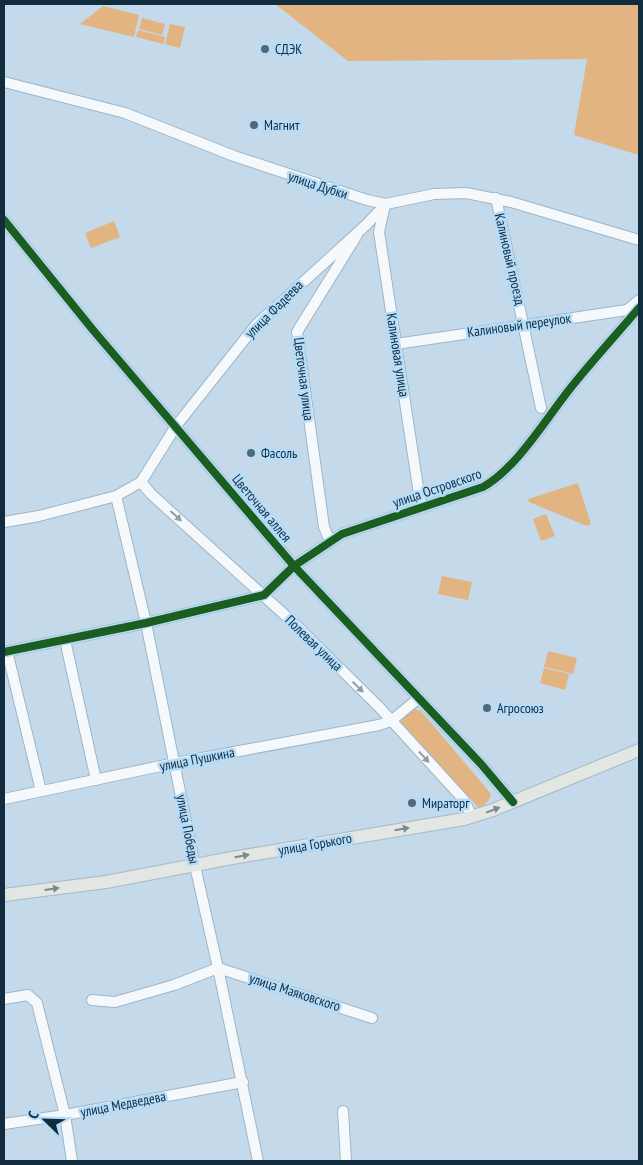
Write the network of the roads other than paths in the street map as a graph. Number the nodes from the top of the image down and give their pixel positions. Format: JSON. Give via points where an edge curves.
{"nodes":[{"id":1,"x":4,"y":82,"type":"edge"},
{"id":2,"x":496,"y":198,"type":"junction"},
{"id":3,"x":386,"y":204,"type":"junction"},
{"id":4,"x":4,"y":220,"type":"edge"},
{"id":5,"x":358,"y":232,"type":"junction"},
{"id":6,"x":639,"y":240,"type":"edge"},
{"id":7,"x":639,"y":300,"type":"edge"},
{"id":8,"x":638,"y":309,"type":"edge"},
{"id":9,"x":525,"y":324,"type":"junction"},
{"id":10,"x":396,"y":344,"type":"junction"},
{"id":11,"x":541,"y":408,"type":"dead end"},
{"id":12,"x":176,"y":426,"type":"junction"},
{"id":13,"x":141,"y":482,"type":"junction"},
{"id":14,"x":116,"y":496,"type":"junction"},
{"id":15,"x":421,"y":507,"type":"junction"},
{"id":16,"x":4,"y":522,"type":"edge"},
{"id":17,"x":330,"y":541,"type":"junction"},
{"id":18,"x":294,"y":566,"type":"junction"},
{"id":19,"x":264,"y":595,"type":"junction"},
{"id":20,"x":146,"y":623,"type":"junction"},
{"id":21,"x":65,"y":640,"type":"junction"},
{"id":22,"x":5,"y":652,"type":"edge"},
{"id":23,"x":419,"y":698,"type":"junction"},
{"id":24,"x":391,"y":722,"type":"junction"},
{"id":25,"x":639,"y":742,"type":"edge"},
{"id":26,"x":639,"y":750,"type":"edge"},
{"id":27,"x":618,"y":758,"type":"junction"},
{"id":28,"x":175,"y":763,"type":"junction"},
{"id":29,"x":96,"y":780,"type":"junction"},
{"id":30,"x":42,"y":791,"type":"junction"},
{"id":31,"x":4,"y":799,"type":"edge"},
{"id":32,"x":513,"y":802,"type":"junction"},
{"id":33,"x":472,"y":817,"type":"junction"},
{"id":34,"x":194,"y":866,"type":"junction"},
{"id":35,"x":4,"y":896,"type":"edge"},
{"id":36,"x":218,"y":968,"type":"junction"},
{"id":37,"x":4,"y":999,"type":"edge"},
{"id":38,"x":92,"y":1000,"type":"dead end"},
{"id":39,"x":372,"y":1018,"type":"dead end"},
{"id":40,"x":243,"y":1082,"type":"junction"},
{"id":41,"x":343,"y":1111,"type":"dead end"},
{"id":42,"x":65,"y":1115,"type":"junction"},
{"id":43,"x":4,"y":1124,"type":"edge"},
{"id":44,"x":72,"y":1161,"type":"edge"},
{"id":45,"x":258,"y":1161,"type":"edge"},
{"id":46,"x":346,"y":1161,"type":"edge"}],
"edges":[{"from":1,"to":3,"type":"street","name":"улица Дубки","via":[[125,113],[234,156]]},
{"from":2,"to":3,"type":"street","name":"улица Дубки","via":[[452,192]]},
{"from":2,"to":6,"type":"street","name":"улица Дубки"},
{"from":2,"to":9,"type":"street","name":"Калиновый проезд"},
{"from":3,"to":5,"type":"street","name":"улица Фадеева"},
{"from":3,"to":10,"type":"street","name":"Калиновая улица","via":[[379,232]]},
{"from":4,"to":12,"type":"street","name":"Цветочная аллея"},
{"from":5,"to":12,"type":"street","name":"улица Фадеева","via":[[256,325]]},
{"from":5,"to":17,"type":"street","name":"Цветочная улица","via":[[297,332],[324,527]]},
{"from":7,"to":9,"type":"street","name":"Калиновый переулок","via":[[626,310]]},
{"from":8,"to":15,"type":"street","name":"улица Островского","via":[[494,481]]},
{"from":9,"to":10,"type":"street","name":"Калиновый переулок"},
{"from":9,"to":11,"type":"street","name":"Калиновый проезд"},
{"from":10,"to":15,"type":"street","name":"Калиновая улица"},
{"from":12,"to":13,"type":"street","name":"улица Фадеева"},
{"from":12,"to":18,"type":"street","name":"Цветочная аллея"},
{"from":13,"to":14,"type":"street"},
{"from":13,"to":19,"type":"street","name":"Полевая улица","one_way":true},
{"from":14,"to":16,"type":"street"},
{"from":14,"to":20,"type":"street","name":"улица Победы"},
{"from":15,"to":17,"type":"street","name":"улица Островского","via":[[360,527]]},
{"from":17,"to":18,"type":"street","name":"улица Островского"},
{"from":18,"to":19,"type":"street","name":"улица Островского"},
{"from":18,"to":23,"type":"street","name":"Цветочная аллея"},
{"from":19,"to":20,"type":"street"},
{"from":19,"to":24,"type":"street","name":"Полевая улица","one_way":true},
{"from":20,"to":21,"type":"street"},
{"from":20,"to":28,"type":"street","name":"улица Победы"},
{"from":21,"to":22,"type":"street"},
{"from":21,"to":29,"type":"street"},
{"from":22,"to":30,"type":"street"},
{"from":23,"to":24,"type":"street"},
{"from":23,"to":32,"type":"street","name":"Цветочная аллея"},
{"from":24,"to":28,"type":"street","name":"улица Пушкина"},
{"from":24,"to":33,"type":"street","name":"Полевая улица","one_way":true,"via":[[464,800]]},
{"from":25,"to":27,"type":"main road"},
{"from":26,"to":27,"type":"main road"},
{"from":27,"to":32,"type":"main road","name":"улица Горького"},
{"from":28,"to":29,"type":"street","name":"улица Пушкина"},
{"from":28,"to":34,"type":"street","name":"улица Победы"},
{"from":29,"to":30,"type":"street","name":"улица Пушкина"},
{"from":30,"to":31,"type":"street","name":"улица Пушкина"},
{"from":33,"to":32,"type":"main road","name":"улица Горького","one_way":true},
{"from":34,"to":33,"type":"main road","name":"улица Горького","one_way":true},
{"from":35,"to":34,"type":"main road","name":"улица Горького","one_way":true},
{"from":34,"to":36,"type":"street","name":"улица Победы"},
{"from":36,"to":38,"type":"street","via":[[115,1002]]},
{"from":36,"to":39,"type":"street","name":"улица Маяковского"},
{"from":36,"to":40,"type":"street","name":"улица Победы"},
{"from":37,"to":42,"type":"street","via":[[28,995],[37,1003]]},
{"from":40,"to":42,"type":"street","name":"улица Медведева"},
{"from":40,"to":45,"type":"street","name":"улица Победы"},
{"from":41,"to":46,"type":"street"},
{"from":42,"to":43,"type":"street","name":"улица Медведева"},
{"from":42,"to":44,"type":"street"}]}
